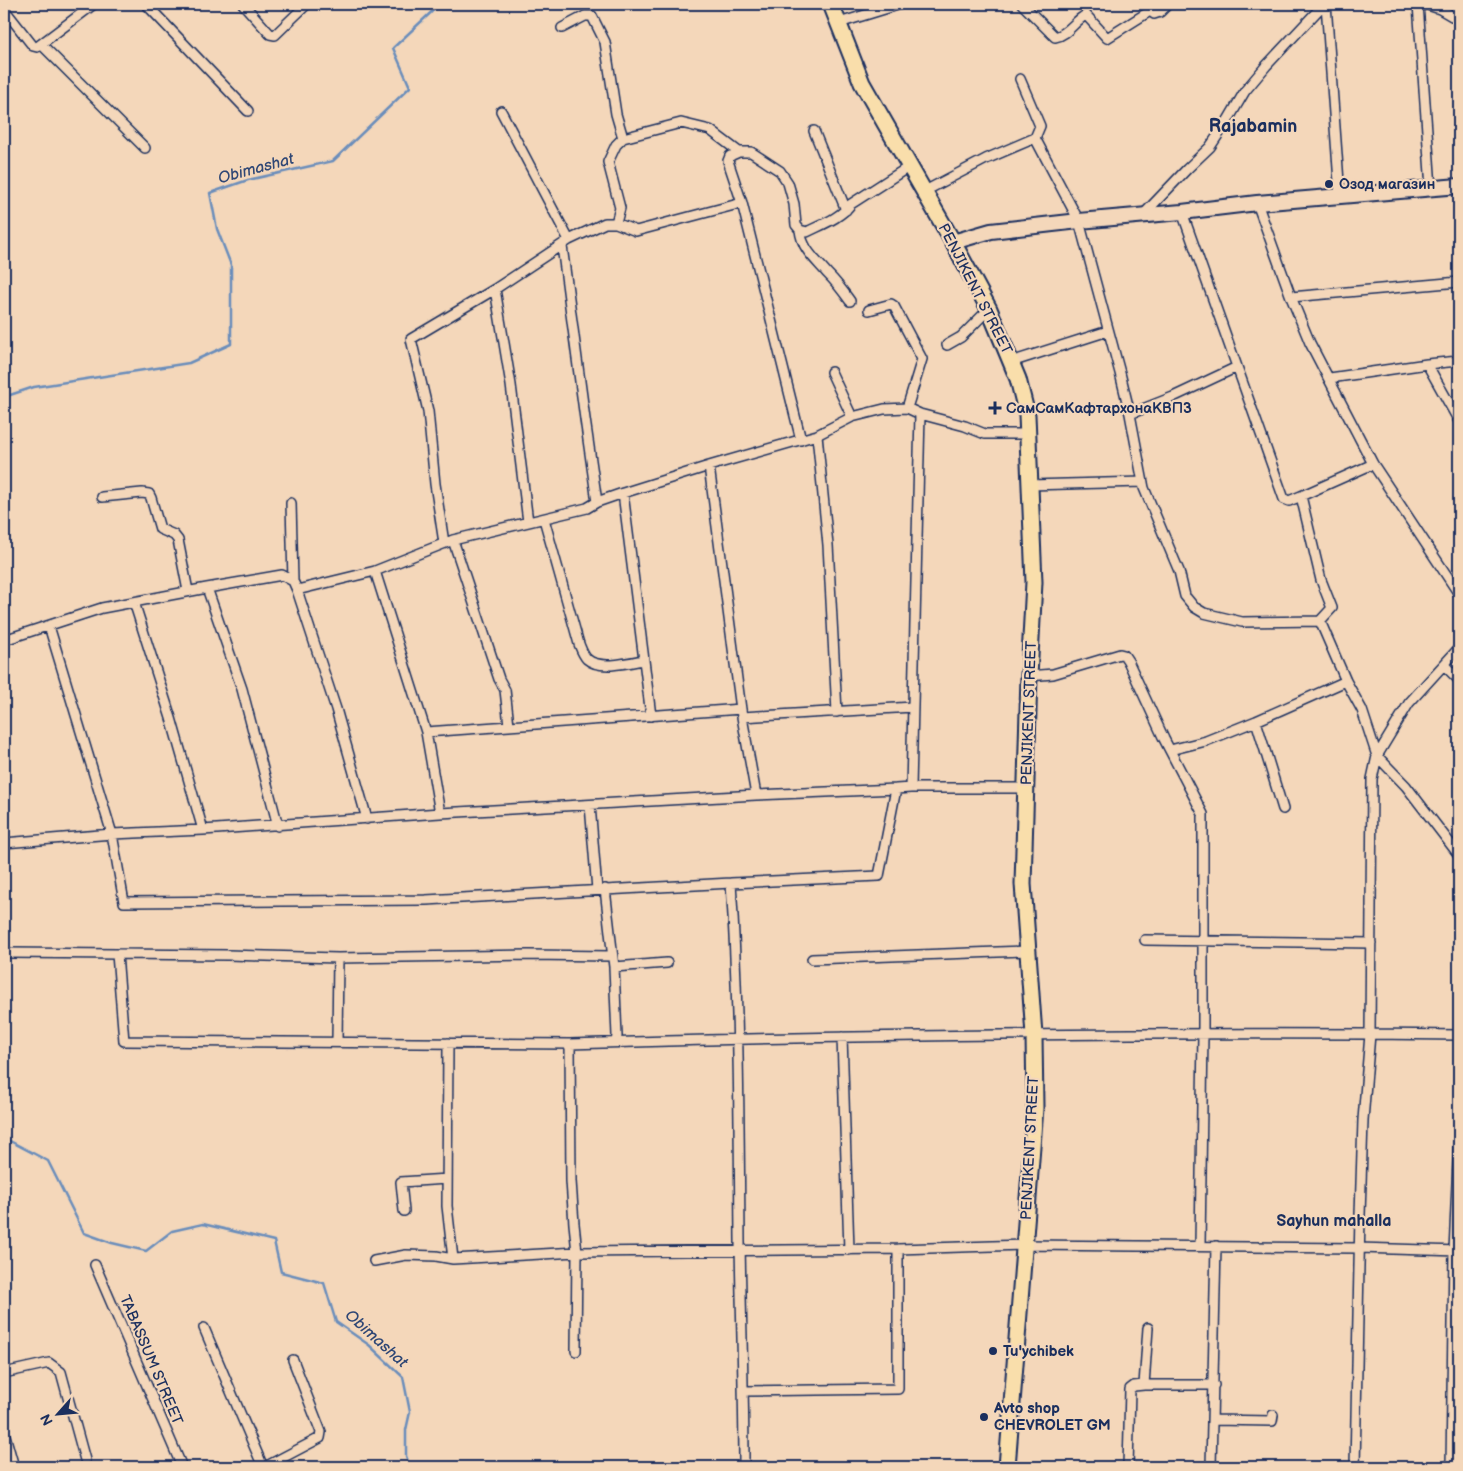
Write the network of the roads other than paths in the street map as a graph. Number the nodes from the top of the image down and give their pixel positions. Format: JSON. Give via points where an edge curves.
{"nodes":[{"id":1,"x":94,"y":4,"type":"edge"},
{"id":2,"x":146,"y":4,"type":"edge"},
{"id":3,"x":243,"y":4,"type":"edge"},
{"id":4,"x":307,"y":4,"type":"edge"},
{"id":5,"x":832,"y":4,"type":"edge"},
{"id":6,"x":901,"y":4,"type":"edge"},
{"id":7,"x":1022,"y":4,"type":"edge"},
{"id":8,"x":1168,"y":4,"type":"edge"},
{"id":9,"x":1325,"y":4,"type":"edge"},
{"id":10,"x":1418,"y":4,"type":"edge"},
{"id":11,"x":1425,"y":4,"type":"edge"},
{"id":12,"x":1147,"y":7,"type":"edge"},
{"id":13,"x":4,"y":9,"type":"edge"},
{"id":14,"x":1459,"y":20,"type":"edge"},
{"id":15,"x":839,"y":23,"type":"junction"},
{"id":16,"x":562,"y":28,"type":"dead end"},
{"id":17,"x":41,"y":44,"type":"junction"},
{"id":18,"x":1020,"y":79,"type":"dead end"},
{"id":19,"x":248,"y":111,"type":"dead end"},
{"id":20,"x":501,"y":111,"type":"dead end"},
{"id":21,"x":814,"y":132,"type":"dead end"},
{"id":22,"x":622,"y":138,"type":"junction"},
{"id":23,"x":1035,"y":138,"type":"junction"},
{"id":24,"x":146,"y":148,"type":"dead end"},
{"id":25,"x":739,"y":152,"type":"junction"},
{"id":26,"x":910,"y":166,"type":"junction"},
{"id":27,"x":1459,"y":186,"type":"edge"},
{"id":28,"x":1431,"y":188,"type":"junction"},
{"id":29,"x":925,"y":191,"type":"junction"},
{"id":30,"x":1340,"y":196,"type":"junction"},
{"id":31,"x":742,"y":203,"type":"junction"},
{"id":32,"x":1257,"y":203,"type":"junction"},
{"id":33,"x":846,"y":210,"type":"junction"},
{"id":34,"x":1182,"y":212,"type":"junction"},
{"id":35,"x":1143,"y":215,"type":"junction"},
{"id":36,"x":1079,"y":220,"type":"junction"},
{"id":37,"x":616,"y":222,"type":"junction"},
{"id":38,"x":800,"y":230,"type":"junction"},
{"id":39,"x":954,"y":242,"type":"junction"},
{"id":40,"x":566,"y":243,"type":"junction"},
{"id":41,"x":1459,"y":282,"type":"edge"},
{"id":42,"x":495,"y":289,"type":"junction"},
{"id":43,"x":1291,"y":297,"type":"junction"},
{"id":44,"x":850,"y":301,"type":"dead end"},
{"id":45,"x":988,"y":309,"type":"junction"},
{"id":46,"x":869,"y":310,"type":"dead end"},
{"id":47,"x":1108,"y":331,"type":"junction"},
{"id":48,"x":946,"y":344,"type":"dead end"},
{"id":49,"x":1459,"y":361,"type":"edge"},
{"id":50,"x":1011,"y":362,"type":"junction"},
{"id":51,"x":1427,"y":364,"type":"junction"},
{"id":52,"x":1237,"y":367,"type":"junction"},
{"id":53,"x":831,"y":372,"type":"dead end"},
{"id":54,"x":1330,"y":378,"type":"junction"},
{"id":55,"x":907,"y":408,"type":"junction"},
{"id":56,"x":920,"y":414,"type":"junction"},
{"id":57,"x":1130,"y":414,"type":"junction"},
{"id":58,"x":852,"y":417,"type":"junction"},
{"id":59,"x":1459,"y":421,"type":"edge"},
{"id":60,"x":1028,"y":434,"type":"junction"},
{"id":61,"x":817,"y":435,"type":"junction"},
{"id":62,"x":801,"y":440,"type":"junction"},
{"id":63,"x":1372,"y":464,"type":"junction"},
{"id":64,"x":709,"y":466,"type":"junction"},
{"id":65,"x":1143,"y":482,"type":"junction"},
{"id":66,"x":1029,"y":485,"type":"junction"},
{"id":67,"x":623,"y":493,"type":"junction"},
{"id":68,"x":1301,"y":496,"type":"junction"},
{"id":69,"x":102,"y":497,"type":"dead end"},
{"id":70,"x":598,"y":502,"type":"junction"},
{"id":71,"x":291,"y":503,"type":"dead end"},
{"id":72,"x":544,"y":519,"type":"junction"},
{"id":73,"x":528,"y":522,"type":"junction"},
{"id":74,"x":448,"y":542,"type":"junction"},
{"id":75,"x":375,"y":571,"type":"junction"},
{"id":76,"x":292,"y":581,"type":"junction"},
{"id":77,"x":207,"y":588,"type":"junction"},
{"id":78,"x":296,"y":590,"type":"junction"},
{"id":79,"x":188,"y":591,"type":"junction"},
{"id":80,"x":1459,"y":594,"type":"edge"},
{"id":81,"x":134,"y":602,"type":"junction"},
{"id":82,"x":1320,"y":621,"type":"junction"},
{"id":83,"x":49,"y":626,"type":"junction"},
{"id":84,"x":4,"y":640,"type":"edge"},
{"id":85,"x":1459,"y":648,"type":"edge"},
{"id":86,"x":643,"y":660,"type":"junction"},
{"id":87,"x":1444,"y":665,"type":"junction"},
{"id":88,"x":1029,"y":676,"type":"junction"},
{"id":89,"x":1459,"y":680,"type":"edge"},
{"id":90,"x":1346,"y":681,"type":"junction"},
{"id":91,"x":913,"y":707,"type":"junction"},
{"id":92,"x":837,"y":712,"type":"junction"},
{"id":93,"x":651,"y":716,"type":"junction"},
{"id":94,"x":742,"y":717,"type":"junction"},
{"id":95,"x":1256,"y":721,"type":"junction"},
{"id":96,"x":509,"y":725,"type":"junction"},
{"id":97,"x":426,"y":732,"type":"junction"},
{"id":98,"x":1170,"y":750,"type":"junction"},
{"id":99,"x":1378,"y":756,"type":"junction"},
{"id":100,"x":911,"y":788,"type":"junction"},
{"id":101,"x":1026,"y":788,"type":"junction"},
{"id":102,"x":896,"y":789,"type":"junction"},
{"id":103,"x":756,"y":795,"type":"junction"},
{"id":104,"x":590,"y":805,"type":"junction"},
{"id":105,"x":1283,"y":809,"type":"dead end"},
{"id":106,"x":440,"y":814,"type":"junction"},
{"id":107,"x":368,"y":819,"type":"junction"},
{"id":108,"x":278,"y":826,"type":"junction"},
{"id":109,"x":203,"y":830,"type":"junction"},
{"id":110,"x":112,"y":834,"type":"junction"},
{"id":111,"x":4,"y":843,"type":"edge"},
{"id":112,"x":1459,"y":855,"type":"edge"},
{"id":113,"x":731,"y":882,"type":"junction"},
{"id":114,"x":601,"y":889,"type":"junction"},
{"id":115,"x":1145,"y":940,"type":"dead end"},
{"id":116,"x":1204,"y":941,"type":"junction"},
{"id":117,"x":1371,"y":943,"type":"junction"},
{"id":118,"x":1027,"y":951,"type":"junction"},
{"id":119,"x":8,"y":953,"type":"dead end"},
{"id":120,"x":117,"y":954,"type":"junction"},
{"id":121,"x":612,"y":956,"type":"junction"},
{"id":122,"x":338,"y":958,"type":"junction"},
{"id":123,"x":812,"y":959,"type":"dead end"},
{"id":124,"x":667,"y":963,"type":"dead end"},
{"id":125,"x":614,"y":967,"type":"junction"},
{"id":126,"x":1203,"y":1034,"type":"junction"},
{"id":127,"x":1370,"y":1034,"type":"junction"},
{"id":128,"x":1034,"y":1035,"type":"junction"},
{"id":129,"x":1459,"y":1035,"type":"edge"},
{"id":130,"x":842,"y":1037,"type":"junction"},
{"id":131,"x":738,"y":1039,"type":"junction"},
{"id":132,"x":337,"y":1042,"type":"junction"},
{"id":133,"x":616,"y":1042,"type":"junction"},
{"id":134,"x":448,"y":1043,"type":"junction"},
{"id":135,"x":570,"y":1044,"type":"junction"},
{"id":136,"x":1459,"y":1137,"type":"edge"},
{"id":137,"x":447,"y":1179,"type":"junction"},
{"id":138,"x":404,"y":1211,"type":"dead end"},
{"id":139,"x":1024,"y":1245,"type":"junction"},
{"id":140,"x":1200,"y":1246,"type":"junction"},
{"id":141,"x":1216,"y":1246,"type":"junction"},
{"id":142,"x":1359,"y":1248,"type":"junction"},
{"id":143,"x":898,"y":1249,"type":"junction"},
{"id":144,"x":741,"y":1250,"type":"junction"},
{"id":145,"x":849,"y":1250,"type":"junction"},
{"id":146,"x":1457,"y":1251,"type":"edge"},
{"id":147,"x":577,"y":1252,"type":"junction"},
{"id":148,"x":453,"y":1259,"type":"junction"},
{"id":149,"x":374,"y":1261,"type":"dead end"},
{"id":150,"x":95,"y":1265,"type":"dead end"},
{"id":151,"x":204,"y":1328,"type":"dead end"},
{"id":152,"x":1148,"y":1328,"type":"dead end"},
{"id":153,"x":576,"y":1351,"type":"dead end"},
{"id":154,"x":293,"y":1360,"type":"dead end"},
{"id":155,"x":4,"y":1373,"type":"edge"},
{"id":156,"x":1214,"y":1384,"type":"junction"},
{"id":157,"x":1144,"y":1385,"type":"junction"},
{"id":158,"x":744,"y":1391,"type":"junction"},
{"id":159,"x":1456,"y":1399,"type":"edge"},
{"id":160,"x":1273,"y":1415,"type":"dead end"},
{"id":161,"x":1213,"y":1420,"type":"junction"},
{"id":162,"x":4,"y":1432,"type":"edge"},
{"id":163,"x":85,"y":1460,"type":"dead end"},
{"id":164,"x":14,"y":1467,"type":"edge"},
{"id":165,"x":182,"y":1467,"type":"edge"},
{"id":166,"x":264,"y":1467,"type":"edge"},
{"id":167,"x":744,"y":1467,"type":"edge"},
{"id":168,"x":1007,"y":1467,"type":"edge"},
{"id":169,"x":1128,"y":1467,"type":"edge"},
{"id":170,"x":1211,"y":1467,"type":"edge"},
{"id":171,"x":1354,"y":1467,"type":"edge"},
{"id":172,"x":1452,"y":1467,"type":"edge"}],
"edges":[{"from":1,"to":17,"type":"street"},
{"from":2,"to":19,"type":"street"},
{"from":3,"to":4,"type":"street","via":[[270,34],[275,35]]},
{"from":5,"to":15,"type":"main road","name":"PENJIKENT STREET"},
{"from":6,"to":15,"type":"street"},
{"from":7,"to":12,"type":"street","via":[[1056,37],[1086,15],[1107,38]]},
{"from":8,"to":12,"type":"street","via":[[1154,14]]},
{"from":9,"to":30,"type":"street"},
{"from":9,"to":35,"type":"street","via":[[1245,91],[1210,147]]},
{"from":10,"to":28,"type":"street"},
{"from":11,"to":14,"type":"street"},
{"from":13,"to":17,"type":"street","via":[[33,46]]},
{"from":15,"to":26,"type":"main road","name":"PENJIKENT STREET","via":[[862,83]]},
{"from":16,"to":22,"type":"street","via":[[585,16],[592,16],[605,42]]},
{"from":17,"to":24,"type":"street"},
{"from":18,"to":23,"type":"street","via":[[1040,126]]},
{"from":20,"to":40,"type":"street"},
{"from":21,"to":33,"type":"street"},
{"from":22,"to":25,"type":"street","via":[[681,124],[710,130]]},
{"from":22,"to":37,"type":"street","via":[[608,162],[620,208]]},
{"from":23,"to":29,"type":"street"},
{"from":23,"to":36,"type":"street"},
{"from":25,"to":31,"type":"street","via":[[728,160]]},
{"from":25,"to":38,"type":"street","via":[[750,152],[780,171],[788,183],[796,225]]},
{"from":26,"to":29,"type":"main road","name":"PENJIKENT STREET"},
{"from":26,"to":33,"type":"street"},
{"from":27,"to":28,"type":"main road"},
{"from":28,"to":30,"type":"main road"},
{"from":29,"to":39,"type":"main road","name":"PENJIKENT STREET"},
{"from":30,"to":32,"type":"main road"},
{"from":31,"to":37,"type":"street","via":[[636,231]]},
{"from":31,"to":62,"type":"street"},
{"from":32,"to":34,"type":"main road"},
{"from":32,"to":43,"type":"street"},
{"from":33,"to":38,"type":"street","via":[[807,232]]},
{"from":34,"to":35,"type":"main road"},
{"from":34,"to":52,"type":"street"},
{"from":35,"to":36,"type":"main road"},
{"from":36,"to":39,"type":"main road","via":[[990,230]]},
{"from":36,"to":47,"type":"street"},
{"from":37,"to":40,"type":"street"},
{"from":38,"to":44,"type":"street","via":[[809,254]]},
{"from":39,"to":45,"type":"main road","name":"PENJIKENT STREET"},
{"from":40,"to":42,"type":"street"},
{"from":40,"to":70,"type":"street","via":[[586,428]]},
{"from":41,"to":43,"type":"street"},
{"from":42,"to":73,"type":"street"},
{"from":42,"to":74,"type":"street","via":[[411,339],[428,412],[435,484]]},
{"from":43,"to":54,"type":"street","via":[[1310,343]]},
{"from":45,"to":48,"type":"street","via":[[961,337]]},
{"from":45,"to":50,"type":"main road","name":"PENJIKENT STREET"},
{"from":46,"to":55,"type":"street","via":[[887,304],[894,306],[922,359]]},
{"from":47,"to":50,"type":"street"},
{"from":47,"to":57,"type":"street"},
{"from":49,"to":51,"type":"street"},
{"from":50,"to":60,"type":"main road","name":"PENJIKENT STREET","via":[[1023,398]]},
{"from":51,"to":54,"type":"street"},
{"from":51,"to":59,"type":"street"},
{"from":52,"to":57,"type":"street"},
{"from":52,"to":68,"type":"street","via":[[1284,498],[1289,501]]},
{"from":53,"to":58,"type":"street"},
{"from":54,"to":63,"type":"street"},
{"from":55,"to":56,"type":"street"},
{"from":55,"to":58,"type":"street","via":[[884,409]]},
{"from":56,"to":60,"type":"street","via":[[985,434]]},
{"from":56,"to":91,"type":"street"},
{"from":57,"to":65,"type":"street"},
{"from":58,"to":61,"type":"street"},
{"from":60,"to":66,"type":"main road","name":"PENJIKENT STREET"},
{"from":61,"to":62,"type":"street"},
{"from":61,"to":92,"type":"street","via":[[828,545]]},
{"from":62,"to":64,"type":"street"},
{"from":63,"to":68,"type":"street"},
{"from":63,"to":80,"type":"street"},
{"from":64,"to":67,"type":"street"},
{"from":64,"to":94,"type":"street"},
{"from":65,"to":66,"type":"street"},
{"from":65,"to":82,"type":"street","via":[[1179,571],[1185,596],[1194,607],[1204,613],[1242,622]]},
{"from":66,"to":88,"type":"main road","name":"PENJIKENT STREET","via":[[1034,582]]},
{"from":67,"to":70,"type":"street"},
{"from":67,"to":86,"type":"street"},
{"from":68,"to":82,"type":"street","via":[[1321,580],[1332,608]]},
{"from":69,"to":79,"type":"street","via":[[149,494],[160,529],[178,540]]},
{"from":70,"to":72,"type":"street"},
{"from":71,"to":76,"type":"street"},
{"from":72,"to":73,"type":"street"},
{"from":72,"to":86,"type":"street","via":[[585,657],[602,664]]},
{"from":73,"to":74,"type":"street"},
{"from":74,"to":75,"type":"street"},
{"from":74,"to":96,"type":"street","via":[[499,679],[506,690]]},
{"from":75,"to":78,"type":"street"},
{"from":75,"to":97,"type":"street"},
{"from":76,"to":77,"type":"street","via":[[282,575]]},
{"from":76,"to":78,"type":"street"},
{"from":77,"to":79,"type":"street"},
{"from":77,"to":108,"type":"street","via":[[242,689]]},
{"from":78,"to":107,"type":"street"},
{"from":79,"to":81,"type":"street"},
{"from":81,"to":83,"type":"street","via":[[102,608]]},
{"from":81,"to":109,"type":"street"},
{"from":82,"to":90,"type":"street"},
{"from":83,"to":84,"type":"street"},
{"from":83,"to":110,"type":"street"},
{"from":85,"to":87,"type":"street"},
{"from":86,"to":93,"type":"street"},
{"from":87,"to":89,"type":"street"},
{"from":87,"to":99,"type":"street","via":[[1409,702]]},
{"from":88,"to":98,"type":"street","via":[[1053,674],[1124,655]]},
{"from":88,"to":101,"type":"main road","name":"PENJIKENT STREET"},
{"from":90,"to":95,"type":"street"},
{"from":90,"to":99,"type":"street","via":[[1362,710]]},
{"from":91,"to":92,"type":"street"},
{"from":91,"to":100,"type":"street"},
{"from":92,"to":94,"type":"street"},
{"from":93,"to":94,"type":"street","via":[[740,709]]},
{"from":93,"to":96,"type":"street"},
{"from":94,"to":103,"type":"street"},
{"from":95,"to":98,"type":"street","via":[[1206,741]]},
{"from":95,"to":105,"type":"street"},
{"from":96,"to":97,"type":"street"},
{"from":97,"to":106,"type":"street"},
{"from":98,"to":116,"type":"street","via":[[1203,814]]},
{"from":99,"to":112,"type":"street","via":[[1406,786]]},
{"from":99,"to":117,"type":"street","via":[[1372,779]]},
{"from":100,"to":101,"type":"street"},
{"from":100,"to":102,"type":"street"},
{"from":101,"to":118,"type":"main road","name":"PENJIKENT STREET","via":[[1023,884]]},
{"from":102,"to":103,"type":"street"},
{"from":102,"to":113,"type":"street","via":[[880,876]]},
{"from":103,"to":104,"type":"street"},
{"from":104,"to":106,"type":"street"},
{"from":104,"to":114,"type":"street"},
{"from":106,"to":107,"type":"street"},
{"from":107,"to":108,"type":"street"},
{"from":108,"to":109,"type":"street"},
{"from":109,"to":110,"type":"street"},
{"from":110,"to":111,"type":"street"},
{"from":110,"to":114,"type":"street","via":[[124,902],[426,900]]},
{"from":113,"to":114,"type":"street"},
{"from":113,"to":131,"type":"street"},
{"from":114,"to":121,"type":"street"},
{"from":115,"to":116,"type":"street"},
{"from":116,"to":117,"type":"street"},
{"from":116,"to":126,"type":"street"},
{"from":117,"to":127,"type":"street"},
{"from":118,"to":123,"type":"street"},
{"from":118,"to":128,"type":"main road","name":"PENJIKENT STREET"},
{"from":119,"to":120,"type":"street"},
{"from":120,"to":122,"type":"street"},
{"from":120,"to":132,"type":"street","via":[[124,1041]]},
{"from":121,"to":122,"type":"street"},
{"from":121,"to":125,"type":"street"},
{"from":122,"to":132,"type":"street"},
{"from":124,"to":125,"type":"street"},
{"from":125,"to":133,"type":"street"},
{"from":126,"to":127,"type":"street"},
{"from":126,"to":128,"type":"street"},
{"from":126,"to":140,"type":"street"},
{"from":127,"to":129,"type":"street"},
{"from":127,"to":142,"type":"street","via":[[1363,1120]]},
{"from":128,"to":130,"type":"street"},
{"from":128,"to":139,"type":"main road","name":"PENJIKENT STREET","via":[[1035,1108]]},
{"from":130,"to":131,"type":"street"},
{"from":130,"to":145,"type":"street"},
{"from":131,"to":133,"type":"street"},
{"from":131,"to":144,"type":"street"},
{"from":132,"to":134,"type":"street"},
{"from":133,"to":135,"type":"street"},
{"from":134,"to":135,"type":"street"},
{"from":134,"to":137,"type":"street"},
{"from":135,"to":147,"type":"street","via":[[571,1181]]},
{"from":136,"to":146,"type":"street"},
{"from":137,"to":138,"type":"street","via":[[401,1182]]},
{"from":137,"to":148,"type":"street"},
{"from":139,"to":140,"type":"street"},
{"from":139,"to":143,"type":"street"},
{"from":139,"to":168,"type":"main road","name":"PENJIKENT STREET"},
{"from":140,"to":141,"type":"street"},
{"from":141,"to":142,"type":"street"},
{"from":141,"to":156,"type":"street"},
{"from":142,"to":146,"type":"street"},
{"from":142,"to":171,"type":"street"},
{"from":143,"to":145,"type":"street"},
{"from":143,"to":158,"type":"street","via":[[898,1389]]},
{"from":144,"to":145,"type":"street"},
{"from":144,"to":147,"type":"street"},
{"from":144,"to":158,"type":"street"},
{"from":146,"to":159,"type":"street"},
{"from":147,"to":148,"type":"street"},
{"from":147,"to":153,"type":"street"},
{"from":148,"to":149,"type":"street","via":[[406,1255]]},
{"from":150,"to":165,"type":"street","name":"TABASSUM STREET"},
{"from":151,"to":166,"type":"street"},
{"from":152,"to":157,"type":"street"},
{"from":154,"to":166,"type":"street","via":[[321,1432],[320,1438]]},
{"from":155,"to":163,"type":"street","via":[[49,1363],[60,1372]]},
{"from":156,"to":157,"type":"street"},
{"from":156,"to":161,"type":"street"},
{"from":157,"to":169,"type":"street","via":[[1130,1389]]},
{"from":158,"to":167,"type":"street"},
{"from":159,"to":172,"type":"street"},
{"from":160,"to":161,"type":"street","via":[[1272,1421]]},
{"from":161,"to":170,"type":"street"},
{"from":162,"to":164,"type":"street"}]}
